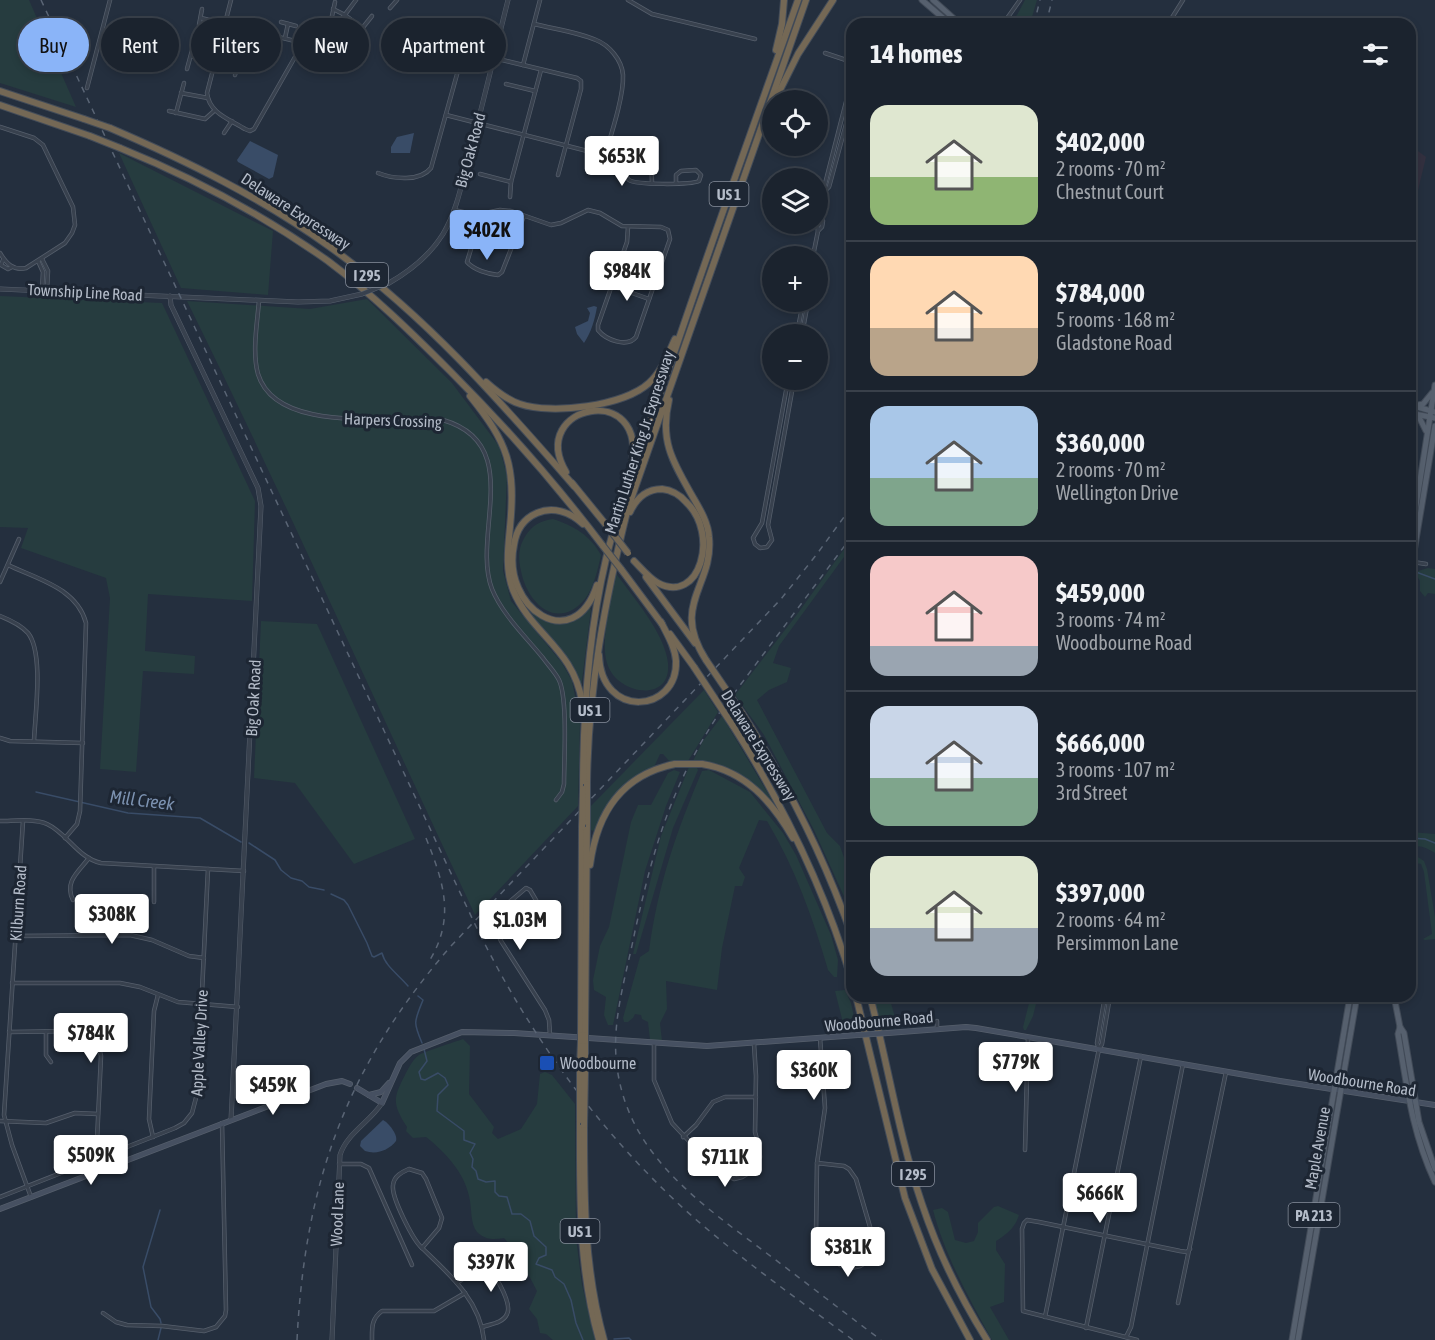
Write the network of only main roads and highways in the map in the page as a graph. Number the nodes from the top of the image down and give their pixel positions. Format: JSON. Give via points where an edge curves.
{"nodes":[{"id":1,"x":784,"y":0,"type":"edge"},
{"id":2,"x":798,"y":0,"type":"edge"},
{"id":3,"x":806,"y":0,"type":"edge"},
{"id":4,"x":833,"y":0,"type":"edge"},
{"id":5,"x":839,"y":0,"type":"edge"},
{"id":6,"x":922,"y":0,"type":"edge"},
{"id":7,"x":933,"y":0,"type":"edge"},
{"id":8,"x":943,"y":18,"type":"edge"},
{"id":9,"x":953,"y":18,"type":"edge"},
{"id":10,"x":816,"y":26,"type":"junction"},
{"id":11,"x":771,"y":74,"type":"junction"},
{"id":12,"x":780,"y":90,"type":"edge"},
{"id":13,"x":0,"y":91,"type":"edge"},
{"id":14,"x":0,"y":105,"type":"edge"},
{"id":15,"x":762,"y":128,"type":"edge"},
{"id":16,"x":760,"y":132,"type":"junction"},
{"id":17,"x":687,"y":314,"type":"junction"},
{"id":18,"x":460,"y":359,"type":"junction"},
{"id":19,"x":449,"y":369,"type":"junction"},
{"id":20,"x":676,"y":370,"type":"junction"},
{"id":21,"x":1435,"y":385,"type":"edge"},
{"id":22,"x":1416,"y":404,"type":"edge"},
{"id":23,"x":1416,"y":407,"type":"edge"},
{"id":24,"x":1416,"y":413,"type":"edge"},
{"id":25,"x":1433,"y":414,"type":"edge"},
{"id":26,"x":1416,"y":417,"type":"edge"},
{"id":27,"x":1435,"y":426,"type":"edge"},
{"id":28,"x":1432,"y":436,"type":"edge"},
{"id":29,"x":574,"y":486,"type":"junction"},
{"id":30,"x":625,"y":490,"type":"junction"},
{"id":31,"x":1416,"y":515,"type":"edge"},
{"id":32,"x":623,"y":526,"type":"junction"},
{"id":33,"x":1416,"y":537,"type":"edge"},
{"id":34,"x":602,"y":544,"type":"junction"},
{"id":35,"x":605,"y":561,"type":"junction"},
{"id":36,"x":634,"y":561,"type":"junction"},
{"id":37,"x":661,"y":622,"type":"junction"},
{"id":38,"x":600,"y":637,"type":"junction"},
{"id":39,"x":704,"y":657,"type":"junction"},
{"id":40,"x":584,"y":717,"type":"junction"},
{"id":41,"x":585,"y":787,"type":"junction"},
{"id":42,"x":585,"y":825,"type":"junction"},
{"id":43,"x":811,"y":868,"type":"junction"},
{"id":44,"x":586,"y":892,"type":"junction"},
{"id":45,"x":846,"y":920,"type":"edge"},
{"id":46,"x":846,"y":963,"type":"edge"},
{"id":47,"x":857,"y":1002,"type":"edge"},
{"id":48,"x":871,"y":1002,"type":"edge"},
{"id":49,"x":1349,"y":1002,"type":"edge"},
{"id":50,"x":1356,"y":1002,"type":"edge"},
{"id":51,"x":1395,"y":1002,"type":"edge"},
{"id":52,"x":583,"y":1038,"type":"junction"},
{"id":53,"x":394,"y":1076,"type":"junction"},
{"id":54,"x":350,"y":1084,"type":"dead end"},
{"id":55,"x":357,"y":1088,"type":"dead end"},
{"id":56,"x":1338,"y":1090,"type":"junction"},
{"id":57,"x":368,"y":1095,"type":"junction"},
{"id":58,"x":1412,"y":1101,"type":"junction"},
{"id":59,"x":1435,"y":1105,"type":"edge"},
{"id":60,"x":1435,"y":1169,"type":"edge"},
{"id":61,"x":1435,"y":1182,"type":"edge"},
{"id":62,"x":0,"y":1209,"type":"edge"},
{"id":63,"x":602,"y":1340,"type":"edge"},
{"id":64,"x":970,"y":1340,"type":"edge"},
{"id":65,"x":987,"y":1340,"type":"edge"},
{"id":66,"x":1292,"y":1340,"type":"edge"},
{"id":67,"x":1298,"y":1340,"type":"edge"}],
"edges":[{"from":1,"to":11,"type":"highway"},
{"from":2,"to":11,"type":"highway","name":"Martin Luther King Jr. Expressway","number":"US 1"},
{"from":3,"to":16,"type":"highway","name":"Martin Luther King Jr. Expressway","number":"US 1"},
{"from":4,"to":10,"type":"highway"},
{"from":5,"to":10,"type":"highway"},
{"from":6,"to":8,"type":"main road"},
{"from":7,"to":9,"type":"main road"},
{"from":10,"to":12,"type":"highway"},
{"from":11,"to":17,"type":"highway","name":"Martin Luther King Jr. Expressway","number":"US 1"},
{"from":13,"to":18,"type":"highway","name":"Delaware Expressway","number":"I 295","bridge":true,"via":[[110,128],[222,180],[298,225],[365,273]]},
{"from":14,"to":19,"type":"highway","name":"Delaware Expressway","number":"I 295","bridge":true,"via":[[90,136],[196,181],[274,225],[358,284]]},
{"from":15,"to":16,"type":"highway"},
{"from":16,"to":20,"type":"highway","name":"Martin Luther King Jr. Expressway","number":"US 1"},
{"from":17,"to":18,"type":"highway","via":[[650,382],[625,397],[602,403],[550,408],[519,404],[496,391]]},
{"from":17,"to":30,"type":"highway","name":"Martin Luther King Jr. Expressway","number":"US 1"},
{"from":18,"to":29,"type":"highway","name":"Delaware Expressway","number":"I 295"},
{"from":19,"to":34,"type":"highway","number":"I 295","via":[[523,447]]},
{"from":19,"to":40,"type":"highway","via":[[504,445],[513,487],[507,560],[511,583],[522,606],[573,671]]},
{"from":20,"to":32,"type":"highway","name":"Martin Luther King Jr. Expressway","number":"US 1"},
{"from":20,"to":39,"type":"highway","via":[[666,414],[667,444],[709,535],[708,554],[691,617]]},
{"from":21,"to":22,"type":"main road","via":[[1426,401]]},
{"from":21,"to":25,"type":"main road"},
{"from":23,"to":25,"type":"main road"},
{"from":24,"to":25,"type":"main road"},
{"from":25,"to":28,"type":"main road"},
{"from":26,"to":28,"type":"main road"},
{"from":27,"to":28,"type":"main road"},
{"from":28,"to":31,"type":"main road"},
{"from":28,"to":33,"type":"main road"},
{"from":29,"to":30,"type":"highway","via":[[559,459],[560,435],[575,416],[598,410],[617,416],[631,434],[633,455]]},
{"from":29,"to":36,"type":"highway","name":"Delaware Expressway","number":"I 295","bridge":true},
{"from":30,"to":35,"type":"highway","name":"Martin Luther King Jr. Expressway","number":"US 1"},
{"from":32,"to":36,"type":"highway","via":[[639,498],[660,489],[686,501],[702,526],[702,561],[685,583],[658,583]]},
{"from":32,"to":38,"type":"highway","name":"Martin Luther King Jr. Expressway","number":"US 1"},
{"from":34,"to":35,"type":"highway","via":[[567,513],[538,513],[524,522],[516,535],[514,575],[532,610],[550,619],[567,619],[581,613],[590,603]]},
{"from":34,"to":37,"type":"highway","name":"Delaware Expressway","number":"I 295","bridge":true},
{"from":35,"to":40,"type":"highway","name":"Martin Luther King Jr. Expressway","number":"US 1","via":[[589,655]]},
{"from":36,"to":39,"type":"highway","name":"Delaware Expressway","number":"I 295"},
{"from":37,"to":38,"type":"highway","via":[[675,656],[675,673],[663,692],[647,701],[628,701],[609,688],[601,670]]},
{"from":37,"to":43,"type":"highway","name":"Delaware Expressway","number":"I 295","bridge":true,"via":[[777,798]]},
{"from":38,"to":41,"type":"highway","name":"Martin Luther King Jr. Expressway","number":"US 1"},
{"from":39,"to":45,"type":"highway","name":"Delaware Expressway","number":"I 295","bridge":true,"via":[[788,790]]},
{"from":40,"to":41,"type":"highway","name":"Martin Luther King Jr. Expressway","number":"US 1"},
{"from":41,"to":42,"type":"highway","name":"Martin Luther King Jr. Expressway","number":"US 1","bridge":true},
{"from":42,"to":44,"type":"highway","name":"Martin Luther King Jr. Expressway","number":"US 1"},
{"from":42,"to":52,"type":"highway","name":"Martin Luther King Jr. Expressway","number":"US 1"},
{"from":43,"to":44,"type":"highway","bridge":true,"via":[[778,815],[755,788],[733,773],[702,764],[675,764],[636,779],[609,806],[595,836]]},
{"from":43,"to":46,"type":"highway","name":"Delaware Expressway","number":"I 295"},
{"from":44,"to":52,"type":"highway","name":"Martin Luther King Jr. Expressway","number":"US 1"},
{"from":47,"to":64,"type":"highway","number":"I 295","via":[[905,1198],[932,1269]]},
{"from":48,"to":65,"type":"highway","number":"I 295","via":[[924,1210],[945,1264]]},
{"from":49,"to":56,"type":"main road","name":"Maple Avenue","number":"PA 213"},
{"from":50,"to":56,"type":"main road","name":"Maple Avenue","number":"PA 213"},
{"from":51,"to":58,"type":"main road"},
{"from":52,"to":63,"type":"highway","name":"Martin Luther King Jr. Expressway","number":"US 1","bridge":true,"via":[[586,1246]]},
{"from":53,"to":56,"type":"main road","name":"Woodbourne Road","bridge":true,"via":[[411,1052],[457,1033],[480,1031],[707,1046],[966,1027]]},
{"from":53,"to":57,"type":"main road","via":[[381,1092]]},
{"from":53,"to":57,"type":"main road","name":"Woodbourne Road","via":[[382,1103]]},
{"from":54,"to":62,"type":"main road","via":[[326,1084]]},
{"from":55,"to":57,"type":"main road"},
{"from":56,"to":58,"type":"main road","name":"Woodbourne Road"},
{"from":56,"to":66,"type":"main road","name":"Maple Avenue","number":"PA 213"},
{"from":56,"to":67,"type":"main road","name":"Maple Avenue","number":"PA 213"},
{"from":58,"to":59,"type":"main road","name":"Woodbourne Road"},
{"from":58,"to":60,"type":"main road"},
{"from":58,"to":61,"type":"main road","via":[[1417,1140]]}]}
